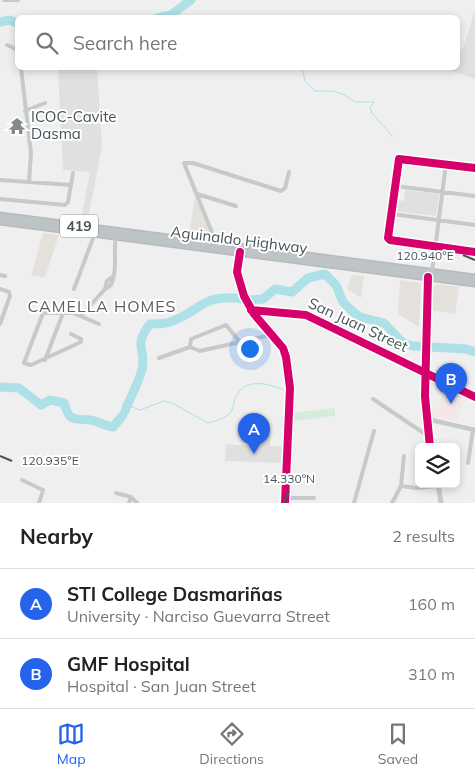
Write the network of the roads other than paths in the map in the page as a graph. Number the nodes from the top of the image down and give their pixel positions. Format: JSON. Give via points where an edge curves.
{"nodes":[{"id":1,"x":4,"y":0,"type":"edge"},
{"id":2,"x":15,"y":0,"type":"edge"},
{"id":3,"x":7,"y":45,"type":"dead end"},
{"id":4,"x":15,"y":49,"type":"edge"},
{"id":5,"x":21,"y":70,"type":"edge"},
{"id":6,"x":45,"y":103,"type":"dead end"},
{"id":7,"x":25,"y":111,"type":"junction"},
{"id":8,"x":446,"y":164,"type":"junction"},
{"id":9,"x":475,"y":168,"type":"edge"},
{"id":10,"x":289,"y":172,"type":"dead end"},
{"id":11,"x":73,"y":173,"type":"dead end"},
{"id":12,"x":0,"y":180,"type":"edge"},
{"id":13,"x":29,"y":182,"type":"junction"},
{"id":14,"x":71,"y":185,"type":"junction"},
{"id":15,"x":395,"y":186,"type":"junction"},
{"id":16,"x":444,"y":192,"type":"junction"},
{"id":17,"x":197,"y":194,"type":"junction"},
{"id":18,"x":475,"y":196,"type":"edge"},
{"id":19,"x":0,"y":199,"type":"edge"},
{"id":20,"x":236,"y":206,"type":"dead end"},
{"id":21,"x":392,"y":214,"type":"junction"},
{"id":22,"x":0,"y":216,"type":"edge"},
{"id":23,"x":440,"y":220,"type":"junction"},
{"id":24,"x":0,"y":221,"type":"edge"},
{"id":25,"x":475,"y":224,"type":"edge"},
{"id":26,"x":95,"y":233,"type":"junction"},
{"id":27,"x":117,"y":234,"type":"junction"},
{"id":28,"x":217,"y":247,"type":"junction"},
{"id":29,"x":436,"y":247,"type":"junction"},
{"id":30,"x":240,"y":250,"type":"junction"},
{"id":31,"x":475,"y":252,"type":"edge"},
{"id":32,"x":0,"y":275,"type":"edge"},
{"id":33,"x":430,"y":275,"type":"junction"},
{"id":34,"x":5,"y":276,"type":"dead end"},
{"id":35,"x":475,"y":278,"type":"edge"},
{"id":36,"x":475,"y":283,"type":"edge"},
{"id":37,"x":74,"y":288,"type":"dead end"},
{"id":38,"x":0,"y":289,"type":"edge"},
{"id":39,"x":251,"y":310,"type":"junction"},
{"id":40,"x":63,"y":313,"type":"junction"},
{"id":41,"x":81,"y":316,"type":"junction"},
{"id":42,"x":0,"y":324,"type":"edge"},
{"id":43,"x":99,"y":324,"type":"dead end"},
{"id":44,"x":71,"y":334,"type":"dead end"},
{"id":45,"x":271,"y":335,"type":"junction"},
{"id":46,"x":239,"y":341,"type":"junction"},
{"id":47,"x":190,"y":347,"type":"junction"},
{"id":48,"x":159,"y":358,"type":"dead end"},
{"id":49,"x":45,"y":360,"type":"junction"},
{"id":50,"x":425,"y":372,"type":"junction"},
{"id":51,"x":475,"y":396,"type":"edge"},
{"id":52,"x":373,"y":398,"type":"dead end"},
{"id":53,"x":427,"y":419,"type":"junction"},
{"id":54,"x":474,"y":429,"type":"edge"},
{"id":55,"x":374,"y":431,"type":"dead end"},
{"id":56,"x":428,"y":436,"type":"junction"},
{"id":57,"x":429,"y":443,"type":"edge"},
{"id":58,"x":404,"y":456,"type":"dead end"},
{"id":59,"x":468,"y":463,"type":"dead end"},
{"id":60,"x":22,"y":480,"type":"dead end"},
{"id":61,"x":401,"y":486,"type":"junction"},
{"id":62,"x":415,"y":488,"type":"edge"},
{"id":63,"x":439,"y":488,"type":"edge"},
{"id":64,"x":116,"y":493,"type":"dead end"},
{"id":65,"x":131,"y":497,"type":"junction"},
{"id":66,"x":314,"y":498,"type":"dead end"},
{"id":67,"x":285,"y":501,"type":"edge"},
{"id":68,"x":39,"y":503,"type":"edge"},
{"id":69,"x":129,"y":503,"type":"edge"},
{"id":70,"x":137,"y":503,"type":"edge"},
{"id":71,"x":354,"y":503,"type":"edge"},
{"id":72,"x":392,"y":503,"type":"edge"},
{"id":73,"x":442,"y":503,"type":"edge"}],
"edges":[{"from":1,"to":2,"type":"street"},
{"from":3,"to":4,"type":"street"},
{"from":5,"to":7,"type":"street"},
{"from":6,"to":7,"type":"street"},
{"from":7,"to":13,"type":"street","via":[[31,153]]},
{"from":8,"to":9,"type":"street"},
{"from":8,"to":15,"type":"street","via":[[401,159]]},
{"from":8,"to":16,"type":"street"},
{"from":10,"to":17,"type":"street","via":[[285,188],[281,191],[186,162],[183,165]]},
{"from":11,"to":14,"type":"street"},
{"from":12,"to":13,"type":"street"},
{"from":13,"to":14,"type":"street"},
{"from":14,"to":19,"type":"street","via":[[68,202],[60,206]]},
{"from":15,"to":16,"type":"street"},
{"from":15,"to":21,"type":"street"},
{"from":16,"to":18,"type":"street"},
{"from":16,"to":23,"type":"street"},
{"from":17,"to":20,"type":"street"},
{"from":17,"to":28,"type":"street"},
{"from":21,"to":23,"type":"street"},
{"from":21,"to":29,"type":"street","via":[[388,239]]},
{"from":22,"to":27,"type":"highway","name":"Aguinaldo Highway","number":"419"},
{"from":23,"to":25,"type":"street"},
{"from":23,"to":29,"type":"street"},
{"from":24,"to":26,"type":"highway","name":"Aguinaldo Highway","number":"419"},
{"from":26,"to":27,"type":"highway","name":"Aguinaldo Highway","number":"419"},
{"from":26,"to":37,"type":"street"},
{"from":27,"to":28,"type":"highway","name":"Aguinaldo Highway","number":"419"},
{"from":27,"to":41,"type":"street","via":[[116,275],[112,286],[104,289]]},
{"from":28,"to":30,"type":"highway","name":"Aguinaldo Highway","number":"419"},
{"from":29,"to":31,"type":"street"},
{"from":29,"to":33,"type":"street"},
{"from":30,"to":33,"type":"highway","name":"Aguinaldo Highway","number":"419"},
{"from":30,"to":39,"type":"street","via":[[238,278]]},
{"from":32,"to":34,"type":"street"},
{"from":33,"to":35,"type":"highway","name":"Aguinaldo Highway","number":"419"},
{"from":33,"to":36,"type":"highway","name":"Aguinaldo Highway","number":"419"},
{"from":33,"to":50,"type":"main road"},
{"from":38,"to":42,"type":"street","via":[[9,292],[10,296]]},
{"from":39,"to":45,"type":"street"},
{"from":39,"to":50,"type":"street","name":"San Juan Street","via":[[306,315]]},
{"from":40,"to":41,"type":"street"},
{"from":40,"to":49,"type":"street"},
{"from":40,"to":49,"type":"street","via":[[47,311],[40,315],[24,363],[31,365]]},
{"from":41,"to":43,"type":"street"},
{"from":44,"to":49,"type":"street","via":[[81,342]]},
{"from":45,"to":46,"type":"street"},
{"from":45,"to":67,"type":"street","via":[[285,352],[290,388]]},
{"from":46,"to":47,"type":"street","via":[[200,351]]},
{"from":46,"to":47,"type":"street","via":[[226,325],[191,339]]},
{"from":47,"to":48,"type":"street"},
{"from":50,"to":51,"type":"street","name":"San Juan Street"},
{"from":50,"to":53,"type":"main road"},
{"from":52,"to":56,"type":"street"},
{"from":53,"to":54,"type":"street"},
{"from":53,"to":56,"type":"main road"},
{"from":54,"to":59,"type":"street"},
{"from":55,"to":71,"type":"street"},
{"from":56,"to":57,"type":"main road"},
{"from":58,"to":61,"type":"street"},
{"from":60,"to":68,"type":"street","via":[[43,490]]},
{"from":61,"to":62,"type":"street"},
{"from":61,"to":72,"type":"street"},
{"from":63,"to":73,"type":"main road"},
{"from":64,"to":65,"type":"street"},
{"from":65,"to":69,"type":"street"},
{"from":65,"to":70,"type":"street"},
{"from":66,"to":67,"type":"street"}]}
